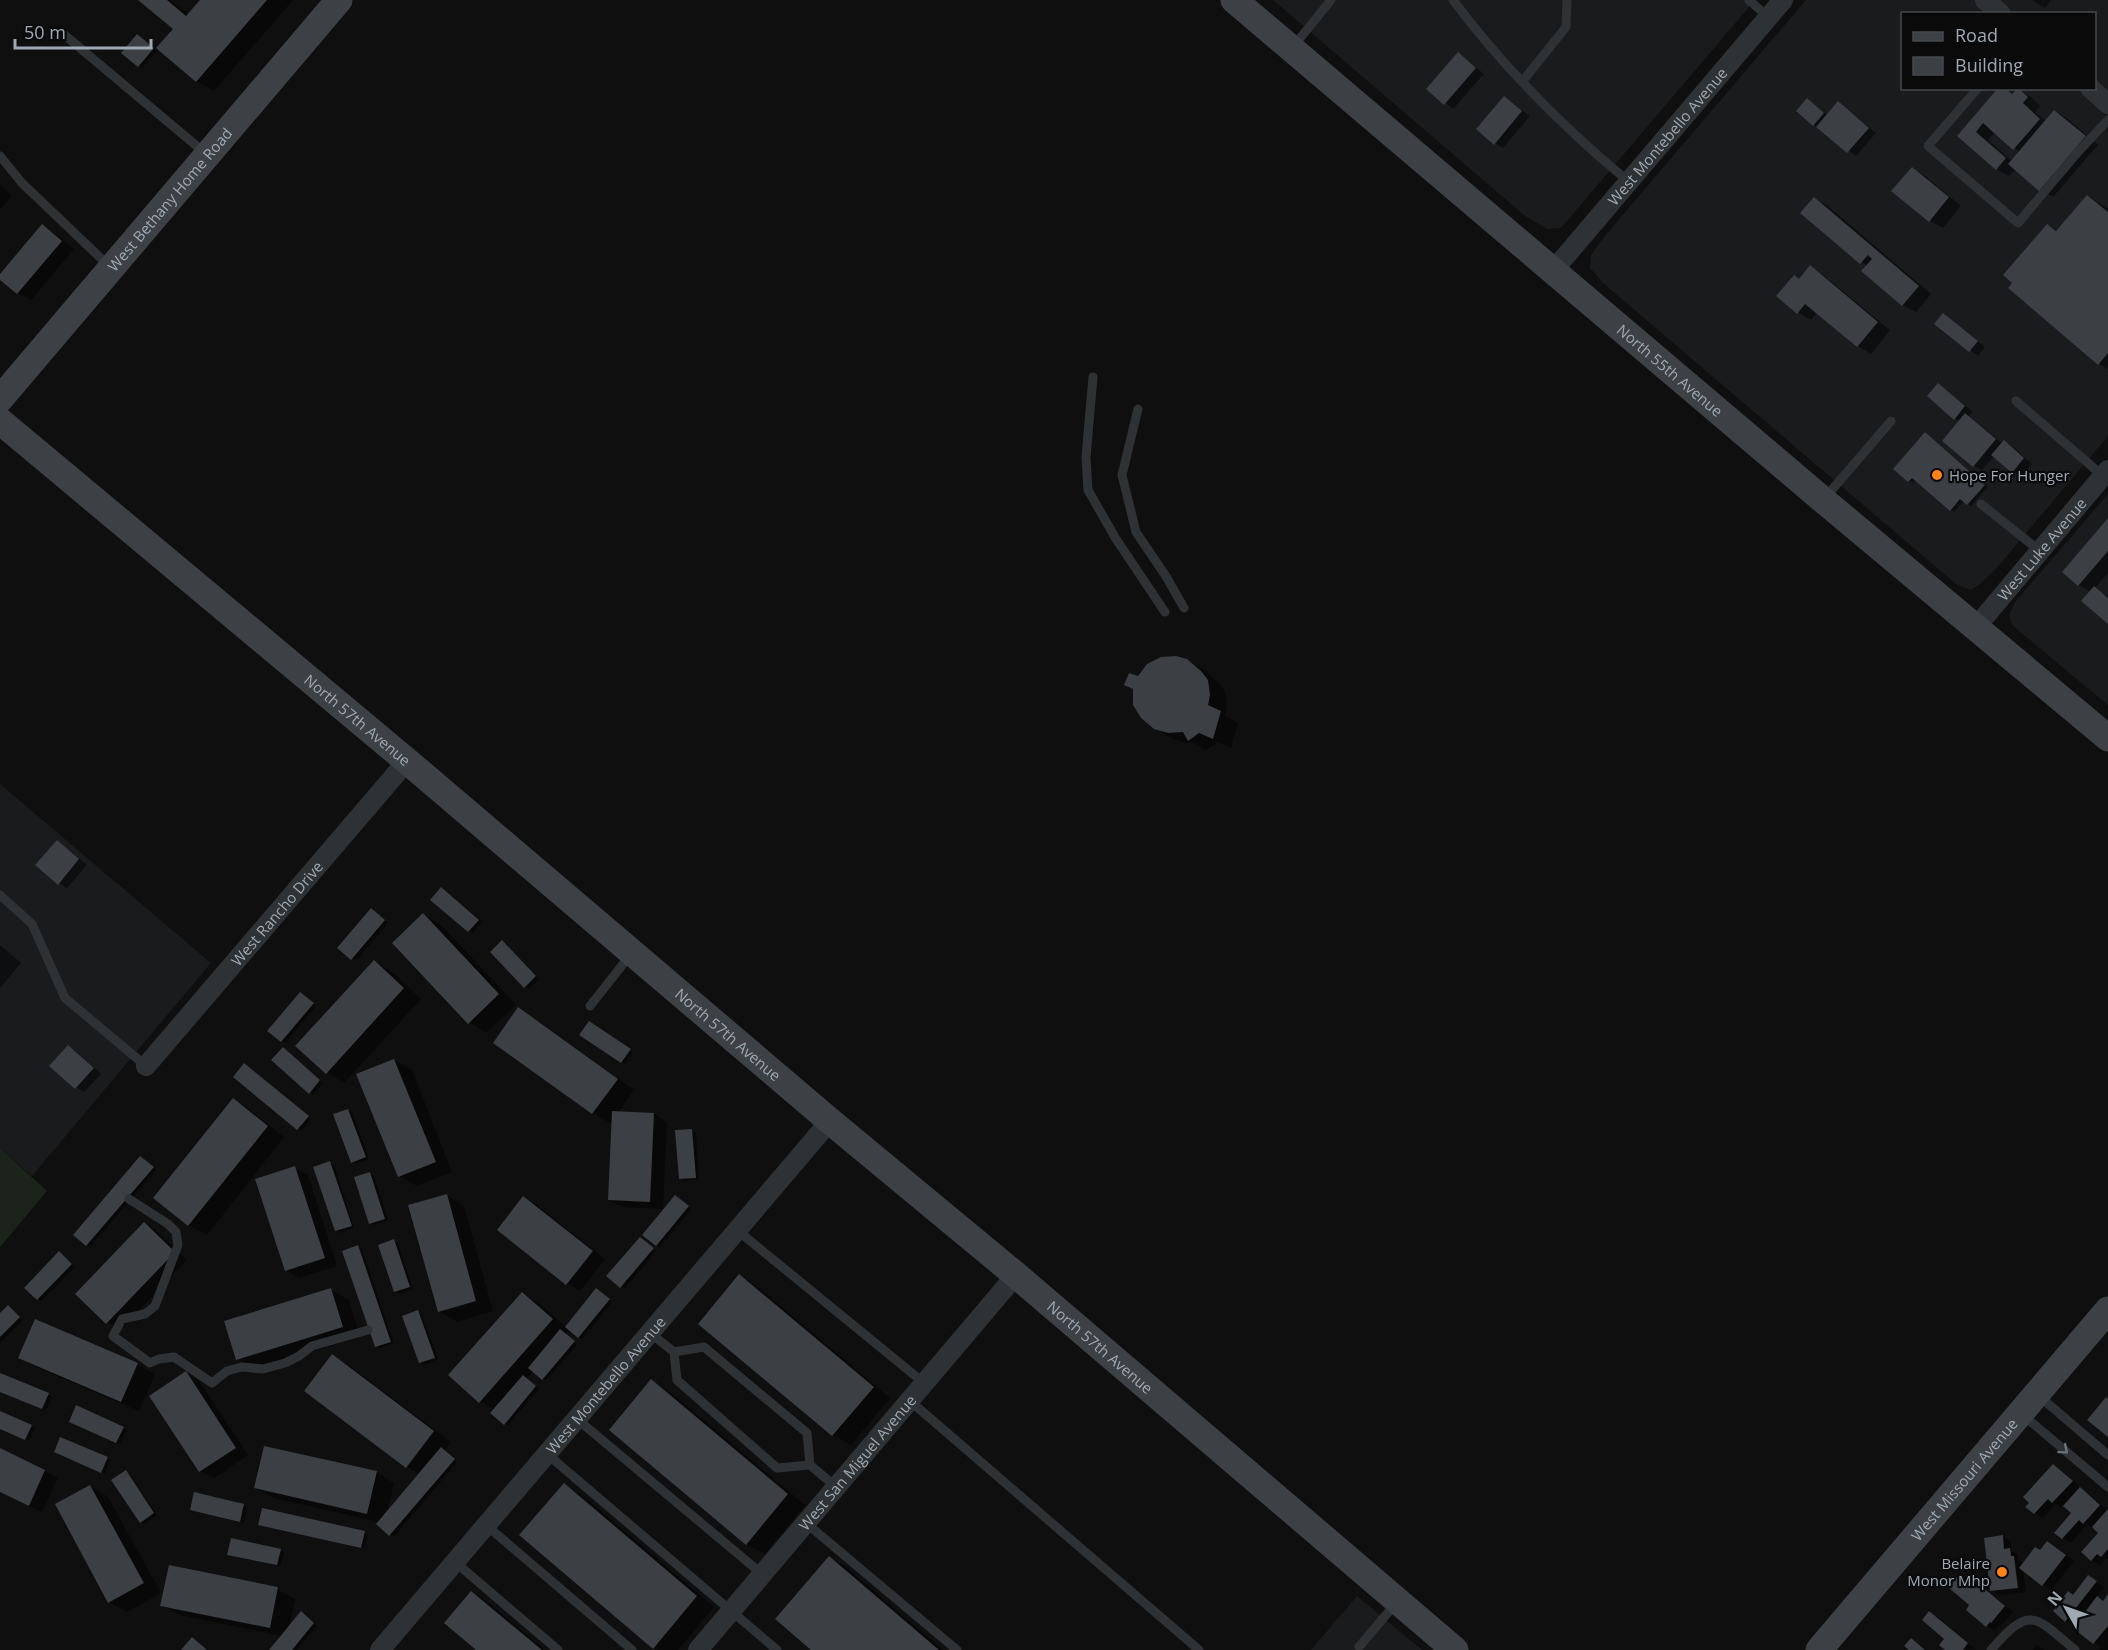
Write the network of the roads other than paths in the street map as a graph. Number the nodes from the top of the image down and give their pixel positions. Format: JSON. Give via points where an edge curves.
{"nodes":[{"id":1,"x":339,"y":0,"type":"edge"},
{"id":2,"x":1234,"y":0,"type":"edge"},
{"id":3,"x":1331,"y":0,"type":"edge"},
{"id":4,"x":1453,"y":0,"type":"edge"},
{"id":5,"x":1567,"y":0,"type":"edge"},
{"id":6,"x":1749,"y":0,"type":"edge"},
{"id":7,"x":1783,"y":0,"type":"edge"},
{"id":8,"x":1985,"y":0,"type":"edge"},
{"id":9,"x":1999,"y":12,"type":"edge"},
{"id":10,"x":1768,"y":17,"type":"junction"},
{"id":11,"x":61,"y":32,"type":"dead end"},
{"id":12,"x":1291,"y":49,"type":"junction"},
{"id":13,"x":1522,"y":82,"type":"junction"},
{"id":14,"x":1976,"y":90,"type":"edge"},
{"id":15,"x":2092,"y":90,"type":"edge"},
{"id":16,"x":2108,"y":104,"type":"edge"},
{"id":17,"x":2108,"y":120,"type":"edge"},
{"id":18,"x":207,"y":155,"type":"junction"},
{"id":19,"x":0,"y":156,"type":"edge"},
{"id":20,"x":1629,"y":182,"type":"junction"},
{"id":21,"x":111,"y":268,"type":"junction"},
{"id":22,"x":1552,"y":272,"type":"junction"},
{"id":23,"x":1093,"y":377,"type":"dead end"},
{"id":24,"x":0,"y":399,"type":"edge"},
{"id":25,"x":2016,"y":400,"type":"dead end"},
{"id":26,"x":1138,"y":409,"type":"dead end"},
{"id":27,"x":0,"y":421,"type":"edge"},
{"id":28,"x":1891,"y":421,"type":"dead end"},
{"id":29,"x":2106,"y":473,"type":"edge"},
{"id":30,"x":1823,"y":500,"type":"junction"},
{"id":31,"x":1981,"y":504,"type":"dead end"},
{"id":32,"x":2040,"y":551,"type":"junction"},
{"id":33,"x":1184,"y":608,"type":"dead end"},
{"id":34,"x":1165,"y":612,"type":"dead end"},
{"id":35,"x":1976,"y":627,"type":"junction"},
{"id":36,"x":2108,"y":738,"type":"edge"},
{"id":37,"x":407,"y":761,"type":"junction"},
{"id":38,"x":0,"y":895,"type":"edge"},
{"id":39,"x":632,"y":952,"type":"junction"},
{"id":40,"x":590,"y":1006,"type":"dead end"},
{"id":41,"x":146,"y":1066,"type":"joint"},
{"id":42,"x":830,"y":1121,"type":"junction"},
{"id":43,"x":129,"y":1199,"type":"dead end"},
{"id":44,"x":737,"y":1230,"type":"junction"},
{"id":45,"x":1016,"y":1275,"type":"junction"},
{"id":46,"x":2108,"y":1310,"type":"edge"},
{"id":47,"x":368,"y":1330,"type":"dead end"},
{"id":48,"x":650,"y":1333,"type":"junction"},
{"id":49,"x":674,"y":1352,"type":"junction"},
{"id":50,"x":924,"y":1383,"type":"junction"},
{"id":51,"x":909,"y":1400,"type":"junction"},
{"id":52,"x":2028,"y":1403,"type":"junction"},
{"id":53,"x":577,"y":1419,"type":"junction"},
{"id":54,"x":547,"y":1454,"type":"junction"},
{"id":55,"x":2108,"y":1455,"type":"edge"},
{"id":56,"x":810,"y":1465,"type":"junction"},
{"id":57,"x":836,"y":1487,"type":"junction"},
{"id":58,"x":2108,"y":1487,"type":"edge"},
{"id":59,"x":806,"y":1522,"type":"junction"},
{"id":60,"x":486,"y":1525,"type":"junction"},
{"id":61,"x":455,"y":1563,"type":"junction"},
{"id":62,"x":762,"y":1574,"type":"junction"},
{"id":63,"x":1398,"y":1601,"type":"junction"},
{"id":64,"x":730,"y":1612,"type":"junction"},
{"id":65,"x":1359,"y":1649,"type":"edge"},
{"id":66,"x":381,"y":1650,"type":"edge"},
{"id":67,"x":558,"y":1650,"type":"edge"},
{"id":68,"x":632,"y":1650,"type":"edge"},
{"id":69,"x":698,"y":1650,"type":"edge"},
{"id":70,"x":777,"y":1650,"type":"edge"},
{"id":71,"x":957,"y":1650,"type":"edge"},
{"id":72,"x":1199,"y":1650,"type":"edge"},
{"id":73,"x":1455,"y":1650,"type":"edge"},
{"id":74,"x":1819,"y":1650,"type":"edge"},
{"id":75,"x":1991,"y":1650,"type":"edge"},
{"id":76,"x":2075,"y":1650,"type":"edge"}],
"edges":[{"from":1,"to":18,"type":"street","name":"West Bethany Home Road"},
{"from":2,"to":12,"type":"street","name":"North 55th Avenue"},
{"from":3,"to":12,"type":"lane"},
{"from":4,"to":13,"type":"lane"},
{"from":5,"to":13,"type":"lane","via":[[1566,27]]},
{"from":6,"to":10,"type":"lane"},
{"from":7,"to":10,"type":"street","name":"West Montebello Avenue"},
{"from":8,"to":9,"type":"street"},
{"from":10,"to":20,"type":"street","name":"West Montebello Avenue"},
{"from":11,"to":18,"type":"lane"},
{"from":12,"to":22,"type":"street","name":"North 55th Avenue"},
{"from":13,"to":20,"type":"lane","via":[[1583,144]]},
{"from":14,"to":17,"type":"lane","via":[[1928,146],[2018,223]]},
{"from":15,"to":16,"type":"street"},
{"from":18,"to":21,"type":"street","name":"West Bethany Home Road"},
{"from":19,"to":21,"type":"lane","via":[[22,183]]},
{"from":20,"to":22,"type":"street","name":"West Montebello Avenue"},
{"from":21,"to":24,"type":"street","name":"West Bethany Home Road"},
{"from":22,"to":30,"type":"street","name":"North 55th Avenue"},
{"from":23,"to":34,"type":"lane","via":[[1086,457],[1088,490]]},
{"from":25,"to":29,"type":"lane"},
{"from":26,"to":33,"type":"lane","via":[[1122,475],[1136,532]]},
{"from":27,"to":37,"type":"street","name":"North 57th Avenue"},
{"from":28,"to":30,"type":"lane"},
{"from":29,"to":32,"type":"street","name":"West Luke Avenue"},
{"from":30,"to":35,"type":"street","name":"North 55th Avenue"},
{"from":31,"to":32,"type":"lane"},
{"from":32,"to":35,"type":"street","name":"West Luke Avenue"},
{"from":35,"to":36,"type":"street","name":"North 55th Avenue"},
{"from":37,"to":39,"type":"street","name":"North 57th Avenue"},
{"from":37,"to":41,"type":"street","name":"West Rancho Drive"},
{"from":38,"to":41,"type":"lane","via":[[32,924],[65,998]]},
{"from":39,"to":40,"type":"lane"},
{"from":39,"to":42,"type":"street","name":"North 57th Avenue"},
{"from":42,"to":44,"type":"street","name":"West Montebello Avenue"},
{"from":42,"to":45,"type":"street","name":"North 57th Avenue"},
{"from":43,"to":47,"type":"lane","via":[[168,1224],[176,1232],[178,1245],[155,1306],[145,1314],[122,1319],[113,1336],[150,1363],[174,1357],[212,1383],[227,1371],[285,1363],[312,1346]]},
{"from":44,"to":48,"type":"street","name":"West Montebello Avenue"},
{"from":44,"to":50,"type":"lane"},
{"from":45,"to":50,"type":"street","name":"West San Miguel Avenue"},
{"from":45,"to":63,"type":"street","name":"North 57th Avenue"},
{"from":46,"to":52,"type":"street","name":"West Missouri Avenue"},
{"from":48,"to":49,"type":"lane"},
{"from":48,"to":53,"type":"street","name":"West Montebello Avenue"},
{"from":49,"to":56,"type":"lane","via":[[677,1380],[777,1468]]},
{"from":49,"to":56,"type":"lane","via":[[704,1347],[807,1433]]},
{"from":50,"to":51,"type":"street","name":"West San Miguel Avenue"},
{"from":51,"to":57,"type":"street","name":"West San Miguel Avenue"},
{"from":51,"to":72,"type":"lane"},
{"from":52,"to":55,"type":"lane"},
{"from":52,"to":58,"type":"lane","one_way":true},
{"from":52,"to":74,"type":"street","name":"West Missouri Avenue"},
{"from":53,"to":54,"type":"street","name":"West Montebello Avenue"},
{"from":53,"to":62,"type":"lane"},
{"from":54,"to":60,"type":"street","name":"West Montebello Avenue"},
{"from":54,"to":64,"type":"lane"},
{"from":56,"to":57,"type":"lane"},
{"from":57,"to":59,"type":"street","name":"West San Miguel Avenue"},
{"from":59,"to":62,"type":"street","name":"West San Miguel Avenue"},
{"from":59,"to":71,"type":"lane"},
{"from":60,"to":61,"type":"street","name":"West Montebello Avenue"},
{"from":60,"to":68,"type":"lane"},
{"from":61,"to":66,"type":"street","name":"West Montebello Avenue"},
{"from":61,"to":67,"type":"lane"},
{"from":62,"to":64,"type":"street","name":"West San Miguel Avenue"},
{"from":63,"to":65,"type":"lane"},
{"from":63,"to":73,"type":"street","name":"North 57th Avenue"},
{"from":64,"to":69,"type":"street","name":"West San Miguel Avenue"},
{"from":64,"to":70,"type":"lane"},
{"from":75,"to":76,"type":"lane","via":[[2010,1628],[2031,1619],[2045,1625]]}]}
